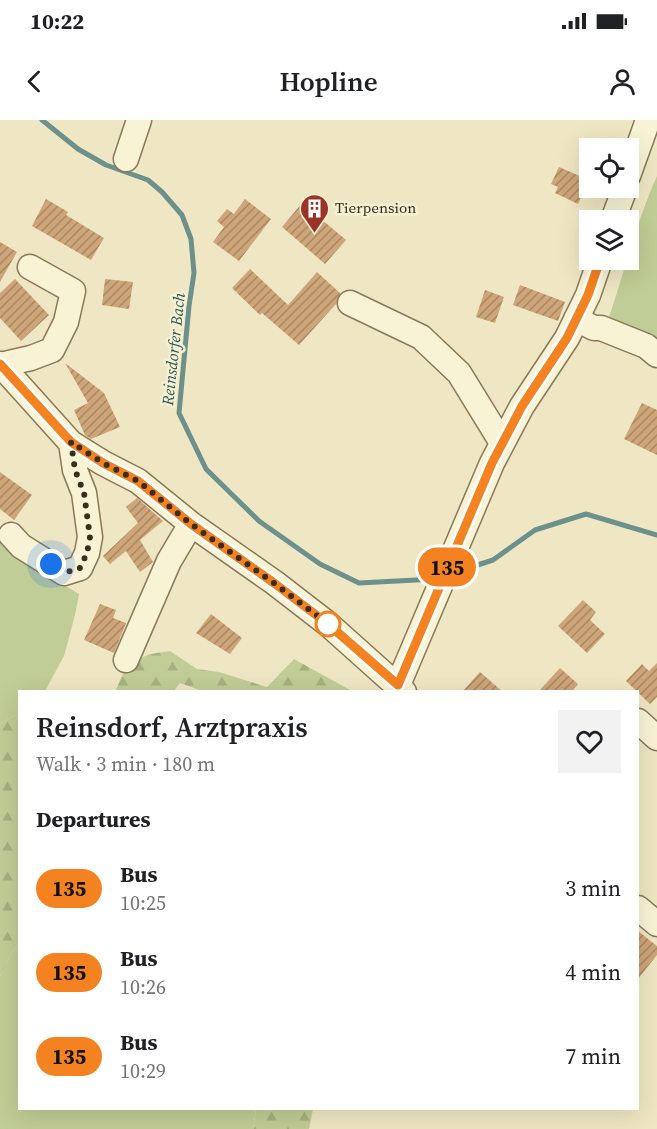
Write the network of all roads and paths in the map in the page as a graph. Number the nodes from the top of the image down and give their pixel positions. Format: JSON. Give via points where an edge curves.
{"nodes":[{"id":1,"x":139,"y":120,"type":"edge"},
{"id":2,"x":645,"y":127,"type":"edge"},
{"id":3,"x":639,"y":144,"type":"edge"},
{"id":4,"x":126,"y":159,"type":"dead end"},
{"id":5,"x":30,"y":267,"type":"dead end"},
{"id":6,"x":597,"y":270,"type":"edge"},
{"id":7,"x":350,"y":303,"type":"dead end"},
{"id":8,"x":576,"y":320,"type":"junction"},
{"id":9,"x":657,"y":355,"type":"edge"},
{"id":10,"x":0,"y":365,"type":"edge"},
{"id":11,"x":71,"y":442,"type":"junction"},
{"id":12,"x":502,"y":443,"type":"junction"},
{"id":13,"x":191,"y":524,"type":"junction"},
{"id":14,"x":11,"y":535,"type":"dead end"},
{"id":15,"x":126,"y":660,"type":"dead end"},
{"id":16,"x":401,"y":688,"type":"edge"},
{"id":17,"x":639,"y":722,"type":"edge"},
{"id":18,"x":657,"y":738,"type":"edge"},
{"id":19,"x":639,"y":909,"type":"edge"},
{"id":20,"x":657,"y":924,"type":"edge"}],
"edges":[{"from":1,"to":4,"type":"street"},
{"from":2,"to":3,"type":"street"},
{"from":5,"to":10,"type":"street","via":[[73,291],[66,322],[52,350]]},
{"from":6,"to":8,"type":"street"},
{"from":7,"to":12,"type":"street","via":[[421,337],[459,373]]},
{"from":8,"to":9,"type":"street","via":[[646,346]]},
{"from":8,"to":12,"type":"street"},
{"from":10,"to":11,"type":"street"},
{"from":11,"to":13,"type":"street","via":[[138,481]]},
{"from":11,"to":14,"type":"street","via":[[90,537],[80,568],[64,573],[21,546]]},
{"from":12,"to":16,"type":"street","via":[[438,589]]},
{"from":13,"to":15,"type":"street","via":[[169,561]]},
{"from":13,"to":16,"type":"street","via":[[328,624]]},
{"from":17,"to":18,"type":"street"},
{"from":19,"to":20,"type":"street"}]}
